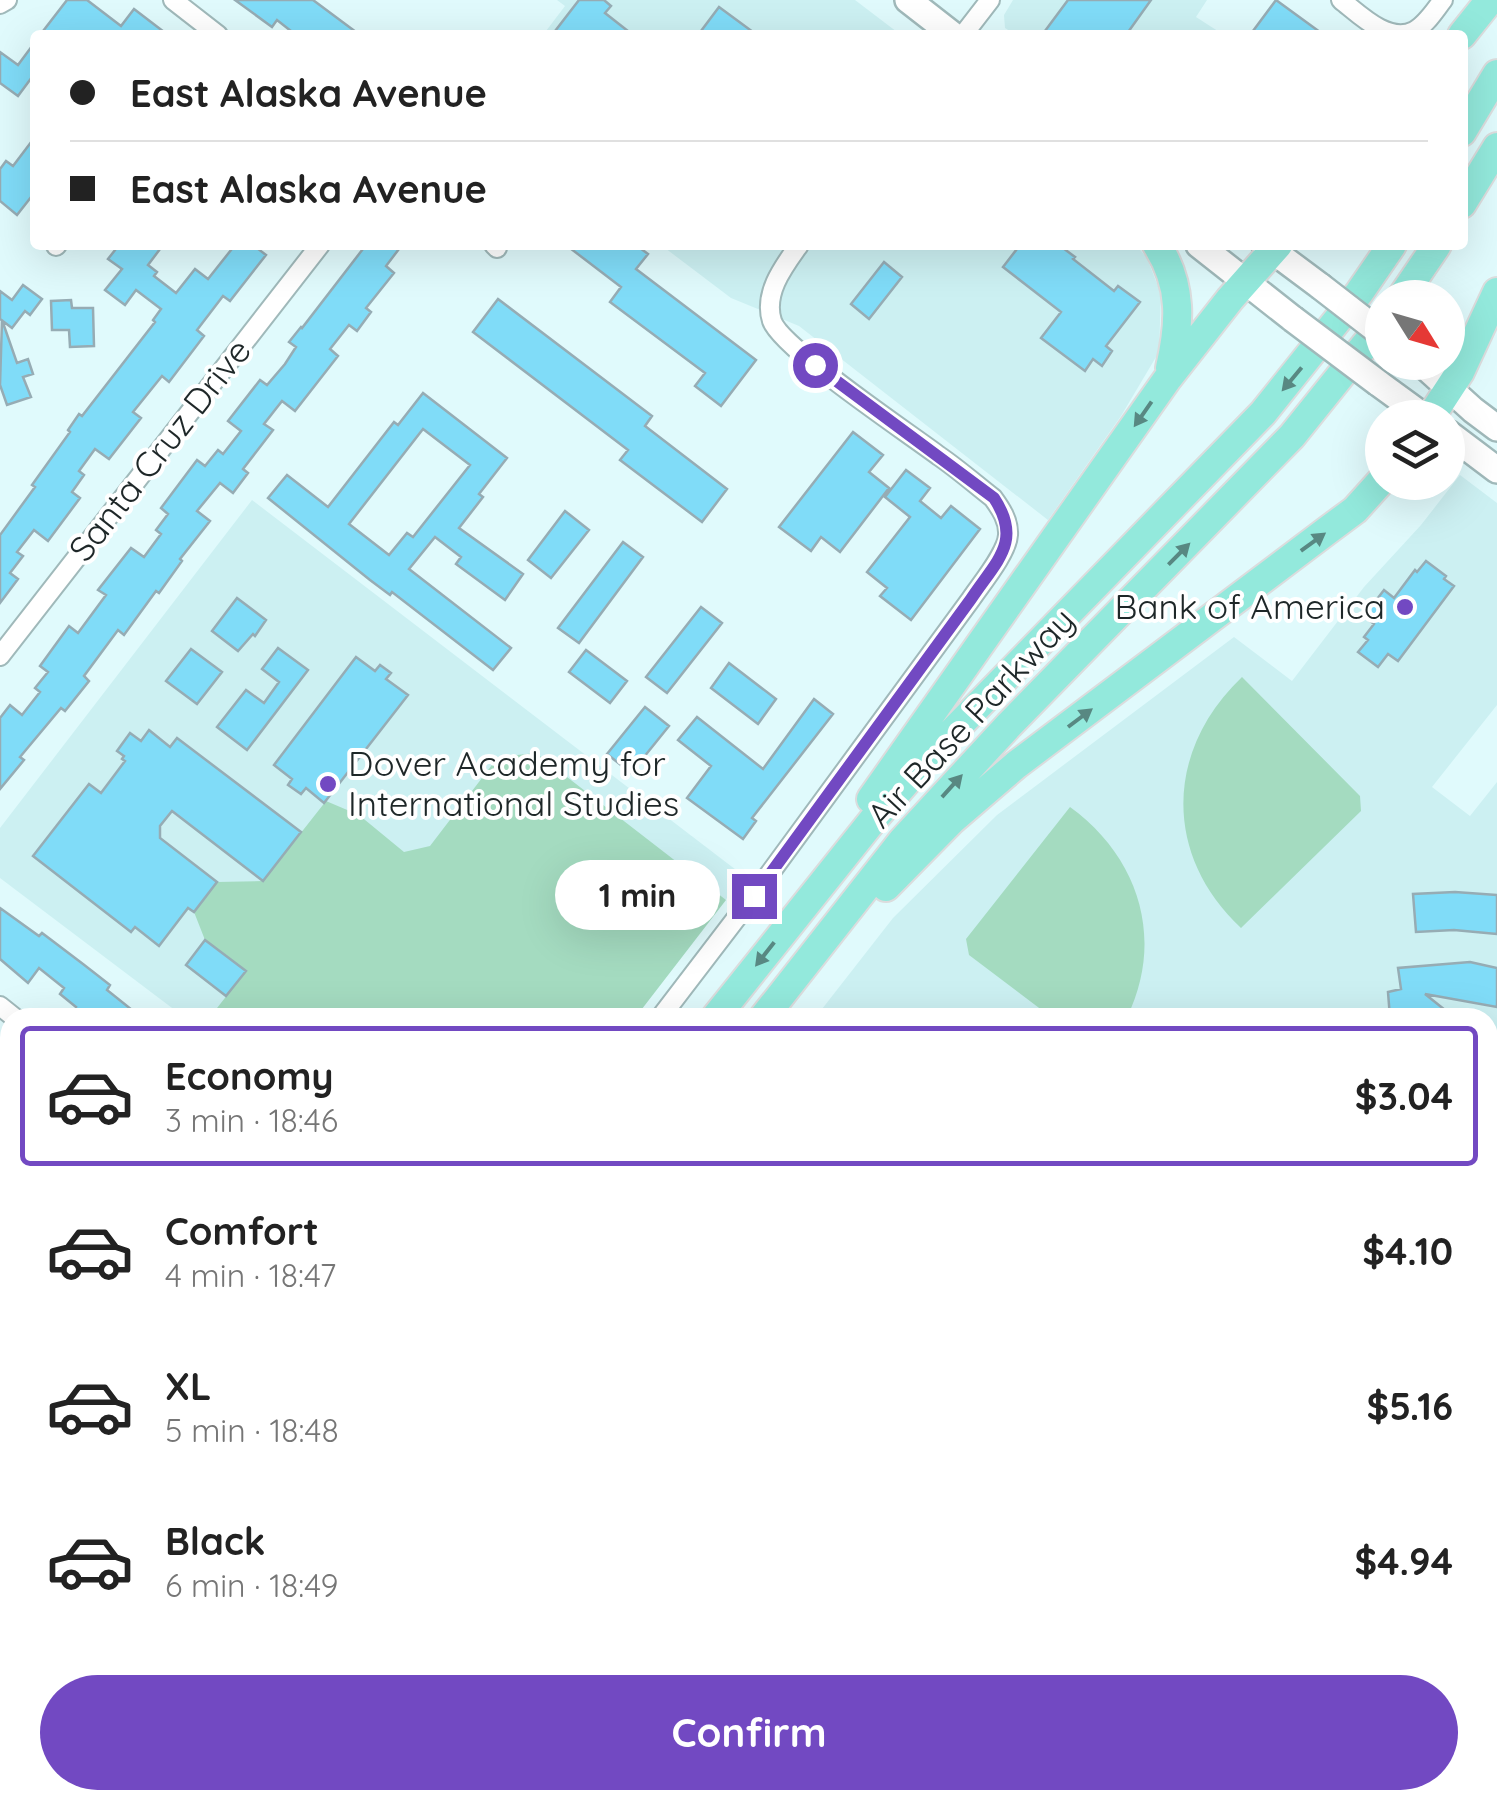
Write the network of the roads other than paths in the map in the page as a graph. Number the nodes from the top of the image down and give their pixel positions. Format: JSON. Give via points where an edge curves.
{"nodes":[{"id":1,"x":7,"y":0,"type":"edge"},
{"id":2,"x":173,"y":0,"type":"edge"},
{"id":3,"x":908,"y":0,"type":"edge"},
{"id":4,"x":990,"y":0,"type":"edge"},
{"id":5,"x":1341,"y":0,"type":"edge"},
{"id":6,"x":1443,"y":0,"type":"edge"},
{"id":7,"x":1490,"y":0,"type":"edge"},
{"id":8,"x":0,"y":4,"type":"edge"},
{"id":9,"x":211,"y":30,"type":"edge"},
{"id":10,"x":947,"y":30,"type":"edge"},
{"id":11,"x":968,"y":30,"type":"edge"},
{"id":12,"x":1385,"y":30,"type":"edge"},
{"id":13,"x":1415,"y":30,"type":"edge"},
{"id":14,"x":1466,"y":30,"type":"edge"},
{"id":15,"x":1497,"y":74,"type":"edge"},
{"id":16,"x":1468,"y":122,"type":"edge"},
{"id":17,"x":1497,"y":147,"type":"edge"},
{"id":18,"x":1468,"y":194,"type":"edge"},
{"id":19,"x":316,"y":250,"type":"edge"},
{"id":20,"x":795,"y":250,"type":"edge"},
{"id":21,"x":1159,"y":250,"type":"edge"},
{"id":22,"x":1205,"y":250,"type":"edge"},
{"id":23,"x":1270,"y":250,"type":"edge"},
{"id":24,"x":1276,"y":250,"type":"edge"},
{"id":25,"x":1389,"y":250,"type":"edge"},
{"id":26,"x":1434,"y":250,"type":"edge"},
{"id":27,"x":1413,"y":280,"type":"edge"},
{"id":28,"x":1245,"y":282,"type":"junction"},
{"id":29,"x":1497,"y":292,"type":"edge"},
{"id":30,"x":1365,"y":321,"type":"edge"},
{"id":31,"x":1365,"y":345,"type":"edge"},
{"id":32,"x":1168,"y":378,"type":"junction"},
{"id":33,"x":1441,"y":380,"type":"edge"},
{"id":34,"x":1450,"y":388,"type":"junction"},
{"id":35,"x":1402,"y":400,"type":"edge"},
{"id":36,"x":1441,"y":400,"type":"edge"},
{"id":37,"x":1497,"y":428,"type":"edge"},
{"id":38,"x":1465,"y":445,"type":"edge"},
{"id":39,"x":1497,"y":470,"type":"edge"},
{"id":40,"x":1365,"y":498,"type":"edge"},
{"id":41,"x":0,"y":656,"type":"edge"},
{"id":42,"x":794,"y":918,"type":"junction"},
{"id":43,"x":821,"y":941,"type":"junction"},
{"id":44,"x":668,"y":1008,"type":"edge"},
{"id":45,"x":723,"y":1008,"type":"edge"},
{"id":46,"x":771,"y":1008,"type":"edge"}],
"edges":[{"from":1,"to":8,"type":"street"},
{"from":2,"to":9,"type":"street"},
{"from":3,"to":10,"type":"main road"},
{"from":4,"to":11,"type":"street"},
{"from":5,"to":12,"type":"street"},
{"from":6,"to":13,"type":"street"},
{"from":7,"to":14,"type":"main road"},
{"from":15,"to":16,"type":"main road"},
{"from":17,"to":18,"type":"main road"},
{"from":19,"to":41,"type":"street","name":"Santa Cruz Drive"},
{"from":20,"to":44,"type":"street","via":[[778,273],[772,323],[815,365],[994,498],[1008,536],[952,626]]},
{"from":21,"to":32,"type":"main road","via":[[1179,321]]},
{"from":22,"to":28,"type":"main road"},
{"from":23,"to":28,"type":"main road"},
{"from":24,"to":30,"type":"main road","bridge":true},
{"from":25,"to":42,"type":"main road","name":"Air Base Parkway","one_way":true,"via":[[1263,413],[927,758]]},
{"from":26,"to":27,"type":"main road"},
{"from":28,"to":32,"type":"main road"},
{"from":28,"to":35,"type":"main road","bridge":true},
{"from":29,"to":34,"type":"main road"},
{"from":43,"to":31,"type":"main road","name":"Air Base Parkway","one_way":true,"via":[[903,840],[1292,436]]},
{"from":32,"to":42,"type":"main road","one_way":true},
{"from":33,"to":34,"type":"main road"},
{"from":34,"to":36,"type":"main road"},
{"from":34,"to":37,"type":"main road"},
{"from":38,"to":39,"type":"main road"},
{"from":43,"to":40,"type":"main road","one_way":true,"via":[[1016,765]]},
{"from":42,"to":45,"type":"main road","name":"Air Base Parkway","one_way":true},
{"from":43,"to":46,"type":"main road","name":"Air Base Parkway"}]}
